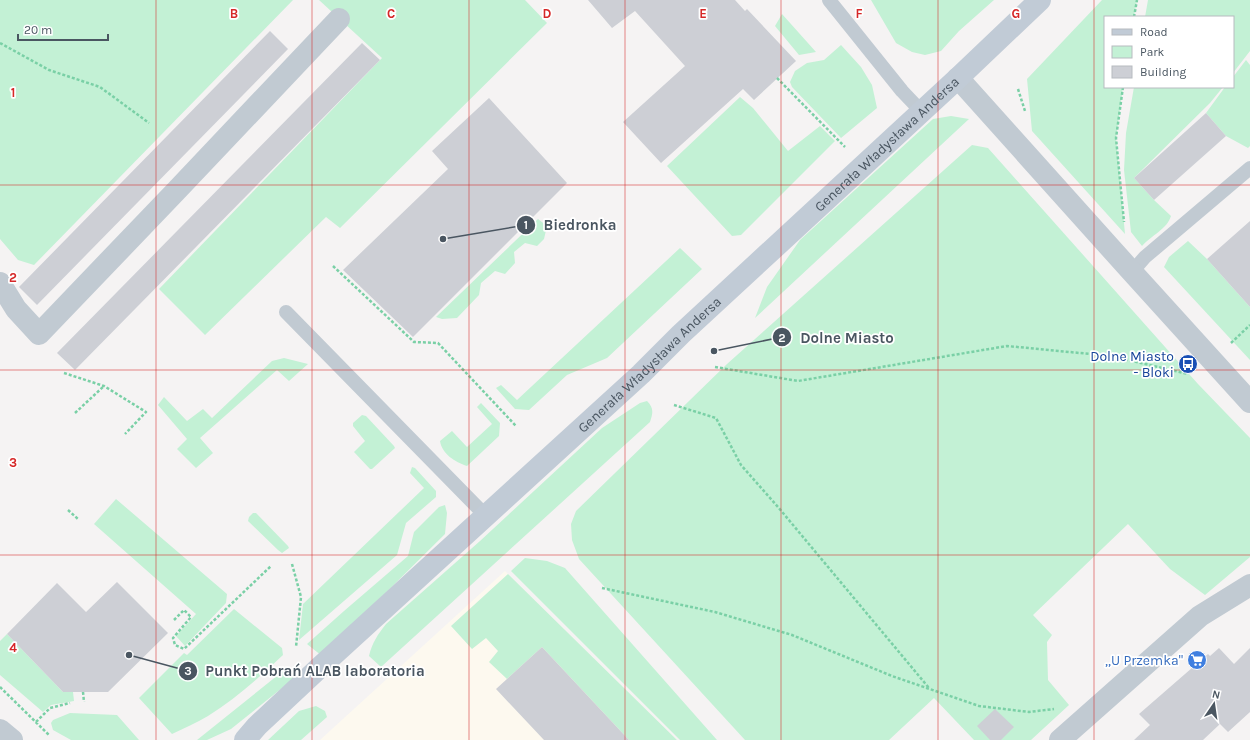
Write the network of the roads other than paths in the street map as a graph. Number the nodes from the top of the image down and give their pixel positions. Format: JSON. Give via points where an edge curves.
{"nodes":[{"id":1,"x":829,"y":0,"type":"edge"},
{"id":2,"x":1040,"y":0,"type":"edge"},
{"id":3,"x":339,"y":18,"type":"dead end"},
{"id":4,"x":958,"y":78,"type":"junction"},
{"id":5,"x":921,"y":111,"type":"junction"},
{"id":6,"x":1250,"y":168,"type":"edge"},
{"id":7,"x":1132,"y":272,"type":"junction"},
{"id":8,"x":0,"y":283,"type":"edge"},
{"id":9,"x":286,"y":312,"type":"dead end"},
{"id":10,"x":1250,"y":402,"type":"edge"},
{"id":11,"x":486,"y":515,"type":"junction"},
{"id":12,"x":1250,"y":585,"type":"edge"},
{"id":13,"x":0,"y":730,"type":"edge"},
{"id":14,"x":251,"y":733,"type":"edge"},
{"id":15,"x":12,"y":740,"type":"edge"},
{"id":16,"x":235,"y":740,"type":"edge"},
{"id":17,"x":1060,"y":740,"type":"edge"}],
"edges":[{"from":1,"to":5,"type":"lane"},
{"from":2,"to":4,"type":"main road","name":"Generała Władysława Andersa"},
{"from":3,"to":8,"type":"street","via":[[39,334],[16,309]]},
{"from":4,"to":5,"type":"main road","name":"Generała Władysława Andersa"},
{"from":4,"to":7,"type":"street"},
{"from":5,"to":11,"type":"main road","name":"Generała Władysława Andersa","via":[[686,328],[641,374]]},
{"from":6,"to":7,"type":"lane","via":[[1145,257]]},
{"from":7,"to":10,"type":"street"},
{"from":9,"to":11,"type":"lane"},
{"from":11,"to":14,"type":"main road","name":"Generała Władysława Andersa"},
{"from":12,"to":17,"type":"street","via":[[1200,616]]},
{"from":13,"to":15,"type":"street"},
{"from":14,"to":16,"type":"main road","name":"Generała Władysława Andersa"}]}
